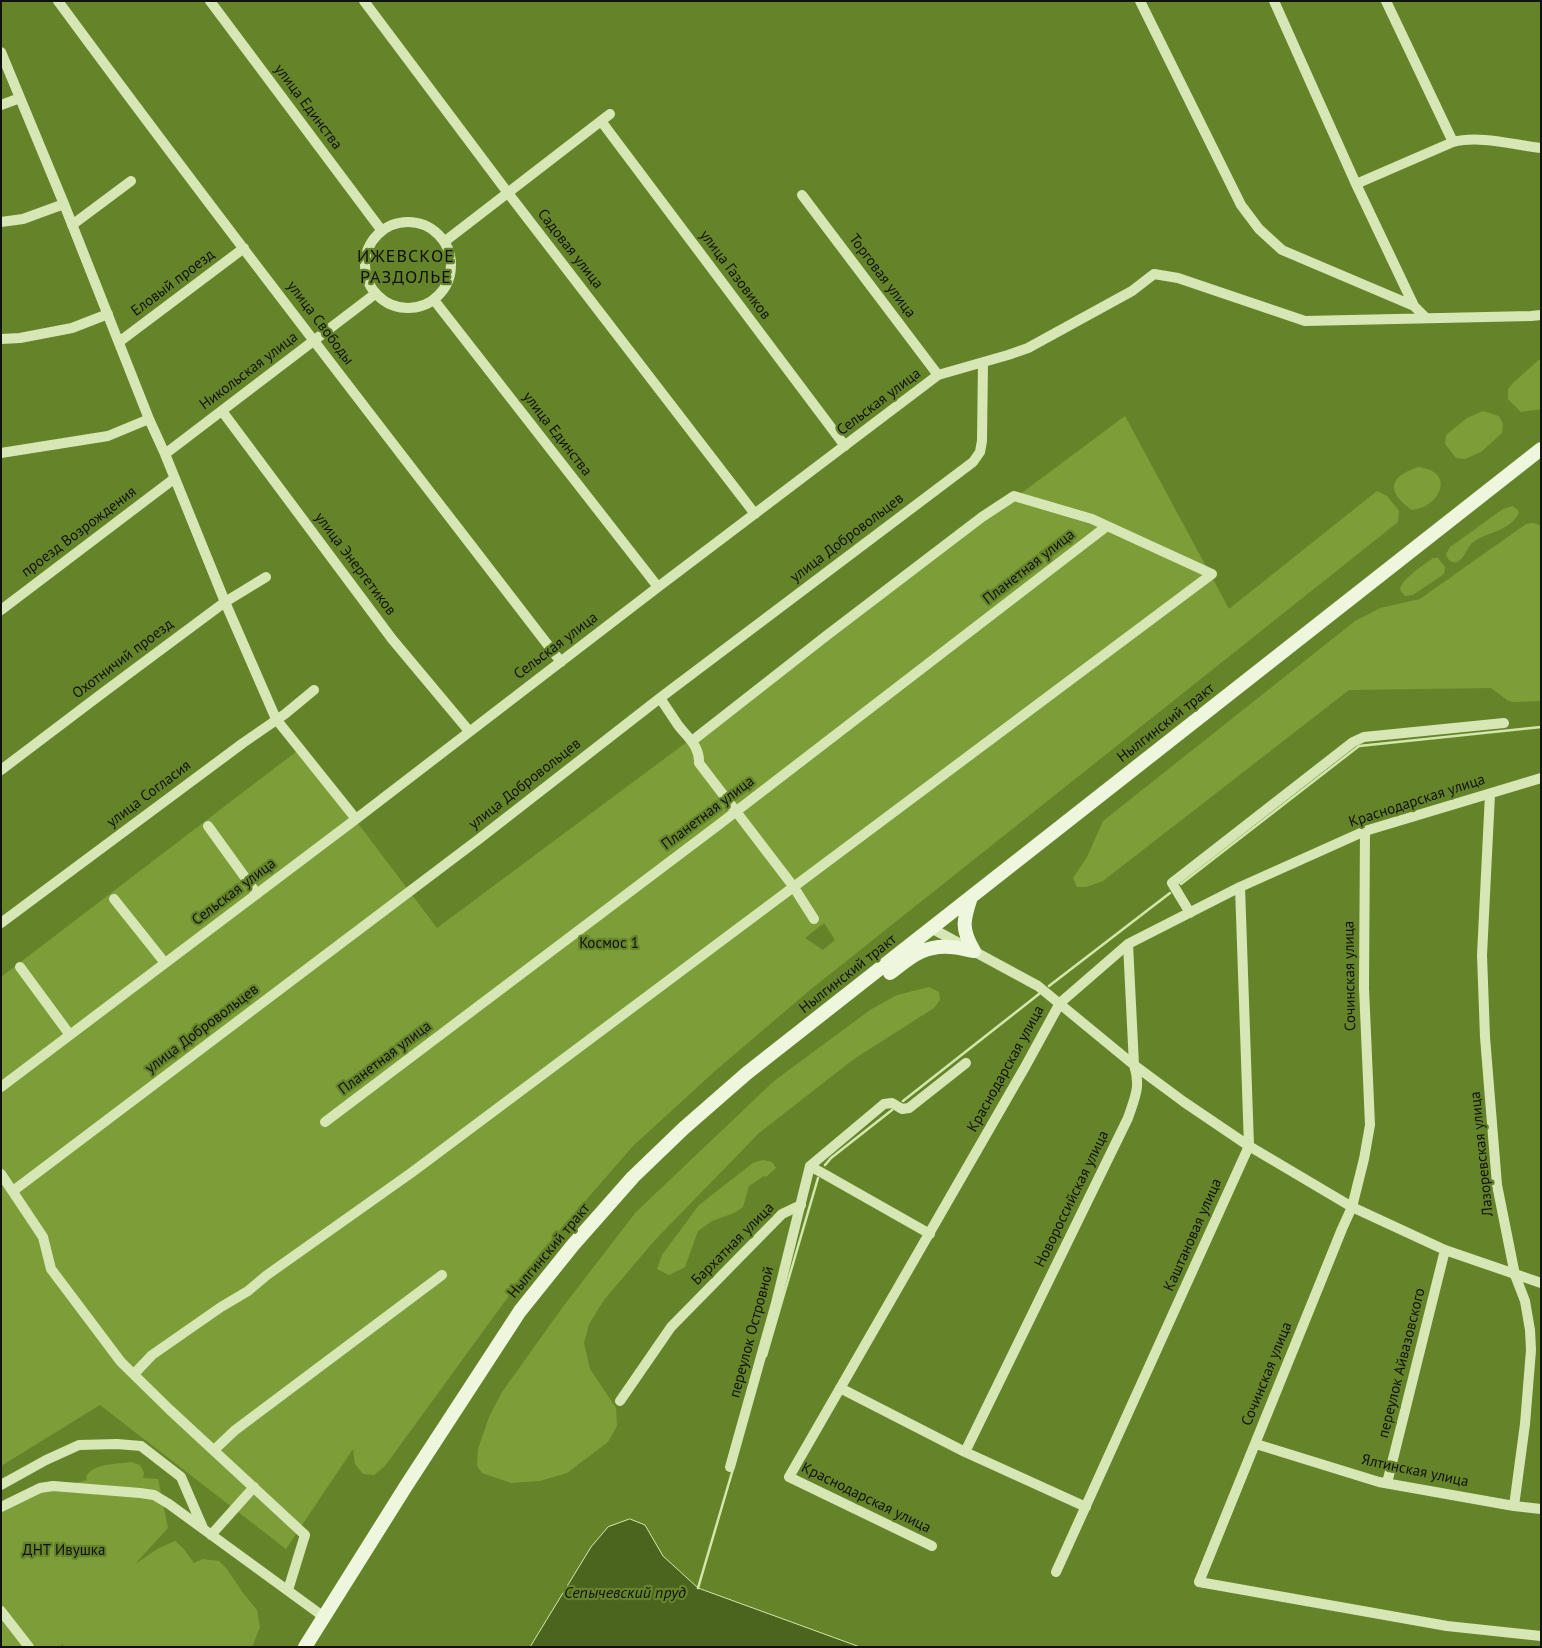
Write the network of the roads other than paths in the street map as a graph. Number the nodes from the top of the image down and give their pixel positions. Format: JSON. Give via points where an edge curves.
{"nodes":[{"id":1,"x":58,"y":1,"type":"edge"},
{"id":2,"x":210,"y":1,"type":"edge"},
{"id":3,"x":364,"y":1,"type":"edge"},
{"id":4,"x":1140,"y":1,"type":"edge"},
{"id":5,"x":1274,"y":1,"type":"edge"},
{"id":6,"x":1386,"y":1,"type":"edge"},
{"id":7,"x":1,"y":52,"type":"edge"},
{"id":8,"x":20,"y":98,"type":"junction"},
{"id":9,"x":1,"y":105,"type":"edge"},
{"id":10,"x":610,"y":114,"type":"dead end"},
{"id":11,"x":601,"y":121,"type":"junction"},
{"id":12,"x":1453,"y":142,"type":"junction"},
{"id":13,"x":1541,"y":148,"type":"edge"},
{"id":14,"x":131,"y":181,"type":"dead end"},
{"id":15,"x":1356,"y":184,"type":"junction"},
{"id":16,"x":508,"y":193,"type":"junction"},
{"id":17,"x":802,"y":195,"type":"dead end"},
{"id":18,"x":64,"y":204,"type":"junction"},
{"id":19,"x":1,"y":222,"type":"edge"},
{"id":20,"x":72,"y":224,"type":"junction"},
{"id":21,"x":382,"y":231,"type":"junction"},
{"id":22,"x":444,"y":242,"type":"junction"},
{"id":23,"x":244,"y":248,"type":"junction"},
{"id":24,"x":375,"y":294,"type":"junction"},
{"id":25,"x":434,"y":300,"type":"junction"},
{"id":26,"x":1414,"y":306,"type":"junction"},
{"id":27,"x":108,"y":314,"type":"junction"},
{"id":28,"x":1541,"y":315,"type":"edge"},
{"id":29,"x":1426,"y":318,"type":"junction"},
{"id":30,"x":1,"y":339,"type":"edge"},
{"id":31,"x":314,"y":341,"type":"junction"},
{"id":32,"x":119,"y":342,"type":"junction"},
{"id":33,"x":983,"y":362,"type":"junction"},
{"id":34,"x":938,"y":375,"type":"junction"},
{"id":35,"x":222,"y":411,"type":"junction"},
{"id":36,"x":149,"y":420,"type":"junction"},
{"id":37,"x":845,"y":446,"type":"junction"},
{"id":38,"x":1541,"y":449,"type":"edge"},
{"id":39,"x":3,"y":453,"type":"edge"},
{"id":40,"x":165,"y":454,"type":"junction"},
{"id":41,"x":174,"y":478,"type":"junction"},
{"id":42,"x":755,"y":514,"type":"junction"},
{"id":43,"x":1107,"y":526,"type":"junction"},
{"id":44,"x":266,"y":577,"type":"dead end"},
{"id":45,"x":658,"y":587,"type":"junction"},
{"id":46,"x":225,"y":602,"type":"junction"},
{"id":47,"x":1,"y":610,"type":"edge"},
{"id":48,"x":561,"y":662,"type":"junction"},
{"id":49,"x":314,"y":690,"type":"dead end"},
{"id":50,"x":660,"y":698,"type":"junction"},
{"id":51,"x":276,"y":719,"type":"junction"},
{"id":52,"x":1504,"y":723,"type":"dead end"},
{"id":53,"x":469,"y":731,"type":"junction"},
{"id":54,"x":692,"y":741,"type":"junction"},
{"id":55,"x":1,"y":770,"type":"edge"},
{"id":56,"x":1541,"y":778,"type":"edge"},
{"id":57,"x":1490,"y":794,"type":"junction"},
{"id":58,"x":735,"y":812,"type":"junction"},
{"id":59,"x":356,"y":819,"type":"junction"},
{"id":60,"x":208,"y":826,"type":"dead end"},
{"id":61,"x":1365,"y":831,"type":"junction"},
{"id":62,"x":793,"y":886,"type":"junction"},
{"id":63,"x":1240,"y":887,"type":"junction"},
{"id":64,"x":257,"y":894,"type":"junction"},
{"id":65,"x":971,"y":897,"type":"junction"},
{"id":66,"x":114,"y":900,"type":"dead end"},
{"id":67,"x":1190,"y":913,"type":"junction"},
{"id":68,"x":814,"y":919,"type":"dead end"},
{"id":69,"x":1,"y":923,"type":"edge"},
{"id":70,"x":931,"y":928,"type":"junction"},
{"id":71,"x":1128,"y":944,"type":"junction"},
{"id":72,"x":974,"y":951,"type":"junction"},
{"id":73,"x":165,"y":963,"type":"junction"},
{"id":74,"x":20,"y":967,"type":"dead end"},
{"id":75,"x":1060,"y":1003,"type":"junction"},
{"id":76,"x":70,"y":1035,"type":"junction"},
{"id":77,"x":764,"y":1060,"type":"junction"},
{"id":78,"x":966,"y":1064,"type":"dead end"},
{"id":79,"x":1134,"y":1064,"type":"junction"},
{"id":80,"x":1,"y":1087,"type":"edge"},
{"id":81,"x":325,"y":1122,"type":"dead end"},
{"id":82,"x":1249,"y":1146,"type":"junction"},
{"id":83,"x":810,"y":1166,"type":"junction"},
{"id":84,"x":1,"y":1174,"type":"edge"},
{"id":85,"x":13,"y":1191,"type":"junction"},
{"id":86,"x":801,"y":1205,"type":"junction"},
{"id":87,"x":1352,"y":1207,"type":"junction"},
{"id":88,"x":930,"y":1234,"type":"junction"},
{"id":89,"x":1445,"y":1250,"type":"junction"},
{"id":90,"x":1515,"y":1275,"type":"junction"},
{"id":91,"x":442,"y":1276,"type":"dead end"},
{"id":92,"x":1541,"y":1284,"type":"edge"},
{"id":93,"x":134,"y":1374,"type":"junction"},
{"id":94,"x":840,"y":1388,"type":"junction"},
{"id":95,"x":620,"y":1401,"type":"dead end"},
{"id":96,"x":1256,"y":1444,"type":"junction"},
{"id":97,"x":214,"y":1450,"type":"junction"},
{"id":98,"x":965,"y":1452,"type":"junction"},
{"id":99,"x":730,"y":1467,"type":"dead end"},
{"id":100,"x":1388,"y":1483,"type":"junction"},
{"id":101,"x":1,"y":1485,"type":"edge"},
{"id":102,"x":254,"y":1487,"type":"junction"},
{"id":103,"x":1,"y":1506,"type":"edge"},
{"id":104,"x":1086,"y":1506,"type":"junction"},
{"id":105,"x":1514,"y":1506,"type":"junction"},
{"id":106,"x":1541,"y":1510,"type":"edge"},
{"id":107,"x":207,"y":1532,"type":"junction"},
{"id":108,"x":932,"y":1546,"type":"dead end"},
{"id":109,"x":1056,"y":1572,"type":"dead end"},
{"id":110,"x":288,"y":1590,"type":"junction"},
{"id":111,"x":1,"y":1611,"type":"edge"},
{"id":112,"x":324,"y":1617,"type":"junction"},
{"id":113,"x":1541,"y":1636,"type":"edge"},
{"id":114,"x":30,"y":1647,"type":"edge"},
{"id":115,"x":305,"y":1647,"type":"edge"}],
"edges":[{"from":1,"to":23,"type":"street","name":"улица Свободы"},
{"from":2,"to":21,"type":"street","name":"улица Единства"},
{"from":3,"to":16,"type":"street","name":"Садовая улица"},
{"from":4,"to":26,"type":"street","via":[[1241,205],[1259,229],[1282,250]]},
{"from":5,"to":15,"type":"street"},
{"from":6,"to":12,"type":"street"},
{"from":7,"to":8,"type":"street"},
{"from":8,"to":9,"type":"street"},
{"from":8,"to":18,"type":"street"},
{"from":10,"to":11,"type":"street"},
{"from":11,"to":16,"type":"street"},
{"from":11,"to":37,"type":"street","name":"улица Газовиков"},
{"from":12,"to":13,"type":"street","via":[[1482,140]]},
{"from":12,"to":15,"type":"street"},
{"from":14,"to":20,"type":"street"},
{"from":15,"to":26,"type":"street"},
{"from":16,"to":22,"type":"street"},
{"from":16,"to":42,"type":"street","name":"Садовая улица"},
{"from":17,"to":34,"type":"street","name":"Торговая улица"},
{"from":18,"to":19,"type":"street","via":[[23,219]]},
{"from":18,"to":20,"type":"street"},
{"from":20,"to":27,"type":"street"},
{"from":21,"to":22,"type":"street","via":[[408,222],[422,225]]},
{"from":21,"to":24,"type":"street","via":[[366,254],[366,275]]},
{"from":22,"to":25,"type":"street","via":[[451,266],[443,290]]},
{"from":23,"to":31,"type":"street","name":"улица Свободы"},
{"from":23,"to":32,"type":"street","name":"Еловый проезд"},
{"from":24,"to":25,"type":"street","via":[[397,307],[422,306]]},
{"from":24,"to":31,"type":"street","name":"Никольская улица"},
{"from":25,"to":45,"type":"street","name":"улица Единства"},
{"from":26,"to":29,"type":"street"},
{"from":27,"to":30,"type":"street","name":"Еловый проезд","via":[[72,328]]},
{"from":27,"to":32,"type":"street"},
{"from":28,"to":29,"type":"street"},
{"from":29,"to":33,"type":"street","name":"Сельская улица","via":[[1306,321],[1178,278],[1154,274],[1132,291],[1028,348]]},
{"from":31,"to":35,"type":"street","name":"Никольская улица"},
{"from":31,"to":48,"type":"street","name":"улица Свободы"},
{"from":32,"to":36,"type":"street"},
{"from":33,"to":34,"type":"street","name":"Сельская улица"},
{"from":33,"to":50,"type":"street","name":"улица Добровольцев","via":[[982,441],[973,462]]},
{"from":34,"to":37,"type":"street","name":"Сельская улица"},
{"from":35,"to":40,"type":"street","name":"Никольская улица"},
{"from":35,"to":53,"type":"street","name":"улица Энергетиков","via":[[392,639]]},
{"from":36,"to":39,"type":"street","via":[[108,436]]},
{"from":36,"to":40,"type":"street"},
{"from":37,"to":42,"type":"street","name":"Сельская улица"},
{"from":38,"to":65,"type":"main road","name":"Нылгинский тракт"},
{"from":40,"to":41,"type":"street"},
{"from":41,"to":46,"type":"street"},
{"from":41,"to":47,"type":"street","name":"проезд Возрождения"},
{"from":42,"to":45,"type":"street","name":"Сельская улица"},
{"from":43,"to":54,"type":"street","via":[[1014,496],[982,517]]},
{"from":43,"to":58,"type":"street","name":"Планетная улица"},
{"from":43,"to":62,"type":"street","via":[[1212,574]]},
{"from":44,"to":46,"type":"street","name":"Охотничий проезд"},
{"from":45,"to":48,"type":"street","name":"Сельская улица"},
{"from":46,"to":51,"type":"street"},
{"from":46,"to":55,"type":"street","name":"Охотничий проезд"},
{"from":48,"to":53,"type":"street","name":"Сельская улица"},
{"from":49,"to":51,"type":"street","name":"улица Согласия"},
{"from":50,"to":54,"type":"street"},
{"from":50,"to":85,"type":"street","name":"улица Добровольцев","via":[[479,840]]},
{"from":51,"to":59,"type":"street"},
{"from":51,"to":69,"type":"street","name":"улица Согласия"},
{"from":52,"to":67,"type":"street","via":[[1364,737],[1353,742],[1172,882]]},
{"from":53,"to":59,"type":"street","name":"Сельская улица"},
{"from":54,"to":58,"type":"street","via":[[699,763]]},
{"from":56,"to":57,"type":"street","name":"Краснодарская улица"},
{"from":57,"to":61,"type":"street","name":"Краснодарская улица"},
{"from":57,"to":90,"type":"street","name":"Лазоревская улица","via":[[1482,955],[1485,1037],[1497,1186]]},
{"from":58,"to":62,"type":"street"},
{"from":58,"to":81,"type":"street","name":"Планетная улица"},
{"from":59,"to":64,"type":"street","name":"Сельская улица"},
{"from":60,"to":64,"type":"street"},
{"from":61,"to":63,"type":"street","name":"Краснодарская улица"},
{"from":61,"to":87,"type":"street","name":"Сочинская улица","via":[[1364,988],[1370,1125]]},
{"from":62,"to":68,"type":"street"},
{"from":62,"to":93,"type":"street","via":[[411,1173],[248,1291],[152,1355]]},
{"from":63,"to":67,"type":"street","name":"Краснодарская улица"},
{"from":63,"to":82,"type":"street","name":"Каштановая улица"},
{"from":64,"to":73,"type":"street","name":"Сельская улица"},
{"from":65,"to":70,"type":"main road","name":"Нылгинский тракт"},
{"from":65,"to":72,"type":"main road","via":[[964,926]]},
{"from":66,"to":73,"type":"street"},
{"from":67,"to":71,"type":"street","name":"Краснодарская улица"},
{"from":70,"to":72,"type":"street"},
{"from":70,"to":77,"type":"main road","name":"Нылгинский тракт"},
{"from":71,"to":75,"type":"street","name":"Краснодарская улица"},
{"from":71,"to":79,"type":"street","name":"Новороссийская улица"},
{"from":72,"to":75,"type":"street","via":[[1038,986]]},
{"from":72,"to":77,"type":"main road","via":[[939,947],[918,952],[789,1050]]},
{"from":73,"to":76,"type":"street","name":"Сельская улица"},
{"from":74,"to":76,"type":"street"},
{"from":75,"to":79,"type":"street"},
{"from":75,"to":88,"type":"street","name":"Краснодарская улица"},
{"from":76,"to":80,"type":"street","name":"Сельская улица"},
{"from":77,"to":112,"type":"main road","name":"Нылгинский тракт","via":[[684,1128],[634,1176],[520,1311]]},
{"from":78,"to":83,"type":"street","via":[[910,1108],[884,1104]]},
{"from":79,"to":82,"type":"street"},
{"from":79,"to":98,"type":"street","name":"Новороссийская улица","via":[[1138,1078],[1128,1118]]},
{"from":82,"to":87,"type":"street"},
{"from":82,"to":104,"type":"street","name":"Каштановая улица"},
{"from":83,"to":86,"type":"street"},
{"from":83,"to":88,"type":"street"},
{"from":84,"to":85,"type":"street"},
{"from":85,"to":93,"type":"street","via":[[43,1237],[51,1269],[121,1362]]},
{"from":86,"to":95,"type":"street","name":"Бархатная улица","via":[[782,1214],[671,1327]]},
{"from":86,"to":99,"type":"street","name":"переулок Островной"},
{"from":87,"to":89,"type":"street"},
{"from":87,"to":96,"type":"street","name":"Сочинская улица"},
{"from":88,"to":94,"type":"street","name":"Краснодарская улица"},
{"from":89,"to":90,"type":"street"},
{"from":89,"to":100,"type":"street","name":"переулок Айвазовского"},
{"from":90,"to":92,"type":"street"},
{"from":90,"to":105,"type":"street","name":"Лазоревская улица","via":[[1525,1301],[1531,1350]]},
{"from":91,"to":97,"type":"street","via":[[234,1431]]},
{"from":93,"to":97,"type":"street"},
{"from":94,"to":98,"type":"street"},
{"from":94,"to":108,"type":"street","name":"Краснодарская улица","via":[[789,1477]]},
{"from":96,"to":100,"type":"street","name":"Ялтинская улица"},
{"from":96,"to":113,"type":"street","name":"Сочинская улица","via":[[1199,1582],[1447,1626]]},
{"from":97,"to":102,"type":"street"},
{"from":98,"to":104,"type":"street"},
{"from":100,"to":105,"type":"street","name":"Ялтинская улица"},
{"from":101,"to":107,"type":"street","via":[[79,1445],[141,1446],[181,1477]]},
{"from":102,"to":107,"type":"street"},
{"from":102,"to":110,"type":"street","via":[[305,1535]]},
{"from":103,"to":107,"type":"street","via":[[40,1488],[53,1486],[140,1493],[154,1495]]},
{"from":104,"to":109,"type":"street","name":"Каштановая улица"},
{"from":105,"to":106,"type":"street","name":"Ялтинская улица"},
{"from":107,"to":110,"type":"street"},
{"from":110,"to":112,"type":"street"},
{"from":111,"to":114,"type":"street"},
{"from":112,"to":115,"type":"main road","name":"Нылгинский тракт"}]}
